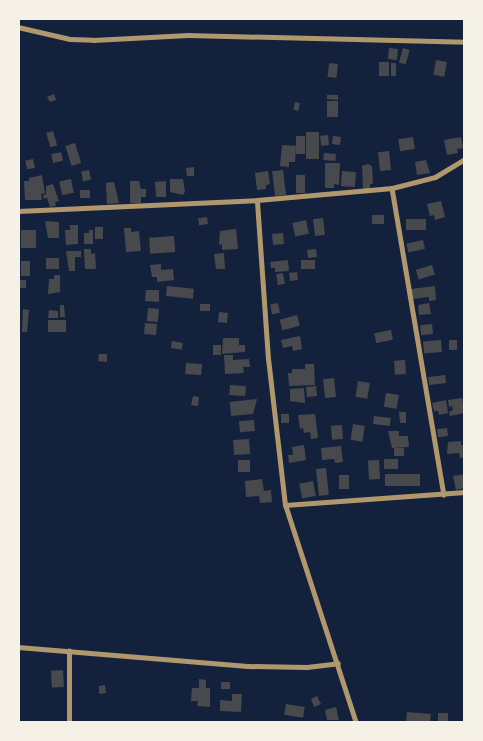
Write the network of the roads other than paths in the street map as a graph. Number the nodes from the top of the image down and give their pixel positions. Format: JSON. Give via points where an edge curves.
{"nodes":[{"id":1,"x":18,"y":27,"type":"edge"},
{"id":2,"x":465,"y":42,"type":"edge"},
{"id":3,"x":465,"y":159,"type":"edge"},
{"id":4,"x":392,"y":188,"type":"junction"},
{"id":5,"x":257,"y":200,"type":"junction"},
{"id":6,"x":18,"y":211,"type":"edge"},
{"id":7,"x":465,"y":492,"type":"edge"},
{"id":8,"x":444,"y":495,"type":"junction"},
{"id":9,"x":285,"y":505,"type":"junction"},
{"id":10,"x":18,"y":647,"type":"edge"},
{"id":11,"x":69,"y":651,"type":"junction"},
{"id":12,"x":338,"y":663,"type":"junction"},
{"id":13,"x":69,"y":723,"type":"edge"},
{"id":14,"x":356,"y":723,"type":"edge"}],
"edges":[{"from":1,"to":2,"type":"street","via":[[93,40],[188,35]]},
{"from":3,"to":4,"type":"street","via":[[435,177]]},
{"from":4,"to":5,"type":"street"},
{"from":4,"to":8,"type":"street"},
{"from":5,"to":6,"type":"street"},
{"from":5,"to":9,"type":"street","via":[[268,359]]},
{"from":7,"to":8,"type":"street"},
{"from":8,"to":9,"type":"street"},
{"from":9,"to":12,"type":"street"},
{"from":10,"to":11,"type":"street"},
{"from":11,"to":12,"type":"street","via":[[247,666]]},
{"from":11,"to":13,"type":"street"},
{"from":12,"to":14,"type":"street"}]}
